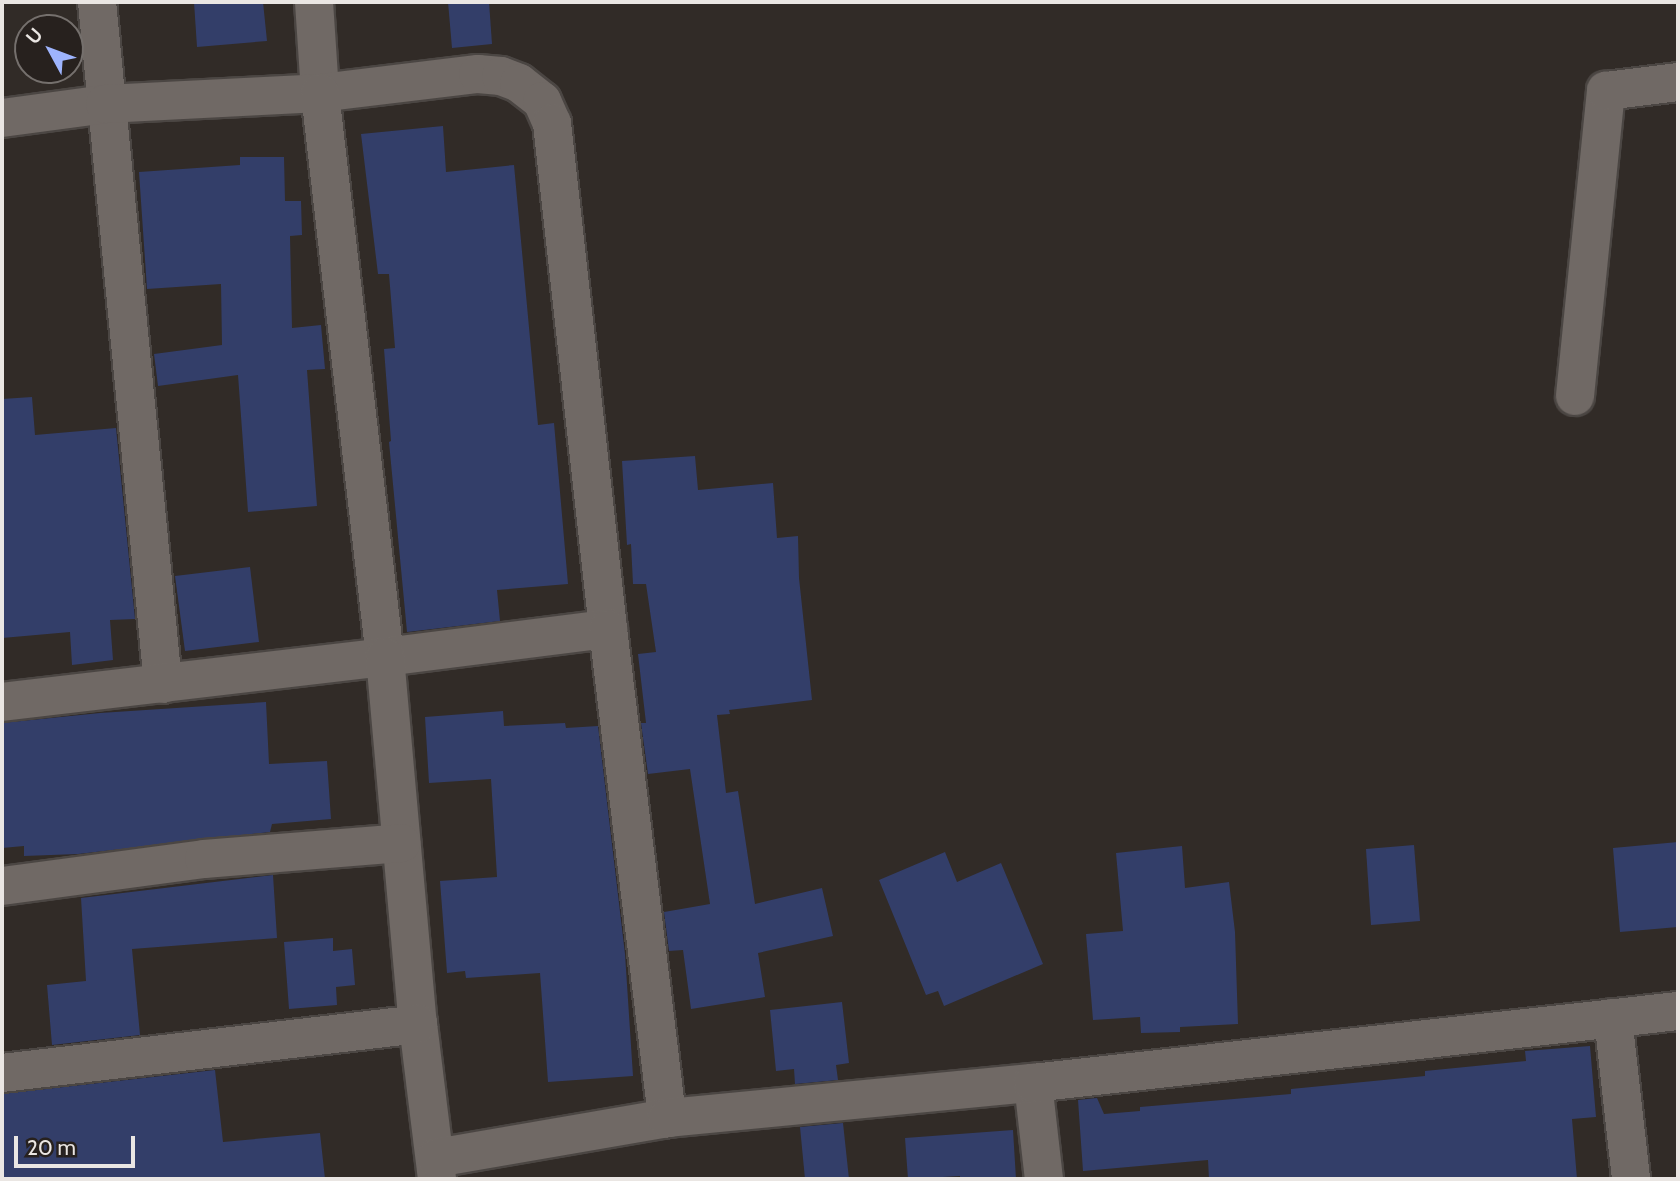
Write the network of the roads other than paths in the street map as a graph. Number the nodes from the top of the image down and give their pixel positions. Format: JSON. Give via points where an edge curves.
{"nodes":[{"id":1,"x":97,"y":2,"type":"edge"},
{"id":2,"x":314,"y":2,"type":"edge"},
{"id":3,"x":1678,"y":82,"type":"edge"},
{"id":4,"x":320,"y":93,"type":"junction"},
{"id":5,"x":105,"y":104,"type":"junction"},
{"id":6,"x":2,"y":118,"type":"edge"},
{"id":7,"x":1575,"y":397,"type":"dead end"},
{"id":8,"x":608,"y":629,"type":"junction"},
{"id":9,"x":385,"y":657,"type":"junction"},
{"id":10,"x":163,"y":684,"type":"junction"},
{"id":11,"x":2,"y":702,"type":"edge"},
{"id":12,"x":401,"y":843,"type":"junction"},
{"id":13,"x":2,"y":886,"type":"edge"},
{"id":14,"x":1678,"y":1011,"type":"edge"},
{"id":15,"x":1613,"y":1018,"type":"junction"},
{"id":16,"x":418,"y":1024,"type":"junction"},
{"id":17,"x":2,"y":1073,"type":"edge"},
{"id":18,"x":1033,"y":1083,"type":"junction"},
{"id":19,"x":667,"y":1118,"type":"junction"},
{"id":20,"x":436,"y":1169,"type":"edge"},
{"id":21,"x":1044,"y":1179,"type":"edge"},
{"id":22,"x":1631,"y":1179,"type":"edge"}],
"edges":[{"from":1,"to":5,"type":"street"},
{"from":2,"to":4,"type":"street"},
{"from":3,"to":7,"type":"street","via":[[1606,90]]},
{"from":4,"to":5,"type":"street"},
{"from":4,"to":8,"type":"street","via":[[478,74],[520,83],[542,101],[552,123]]},
{"from":4,"to":9,"type":"street"},
{"from":5,"to":6,"type":"street"},
{"from":5,"to":10,"type":"street"},
{"from":8,"to":9,"type":"street"},
{"from":8,"to":19,"type":"street"},
{"from":9,"to":10,"type":"street"},
{"from":9,"to":12,"type":"street"},
{"from":10,"to":11,"type":"street"},
{"from":12,"to":13,"type":"street","via":[[204,859]]},
{"from":12,"to":16,"type":"street"},
{"from":14,"to":15,"type":"street"},
{"from":15,"to":18,"type":"street"},
{"from":15,"to":22,"type":"street"},
{"from":16,"to":17,"type":"street"},
{"from":16,"to":20,"type":"street"},
{"from":18,"to":19,"type":"street"},
{"from":18,"to":21,"type":"street"},
{"from":19,"to":20,"type":"street"}]}
